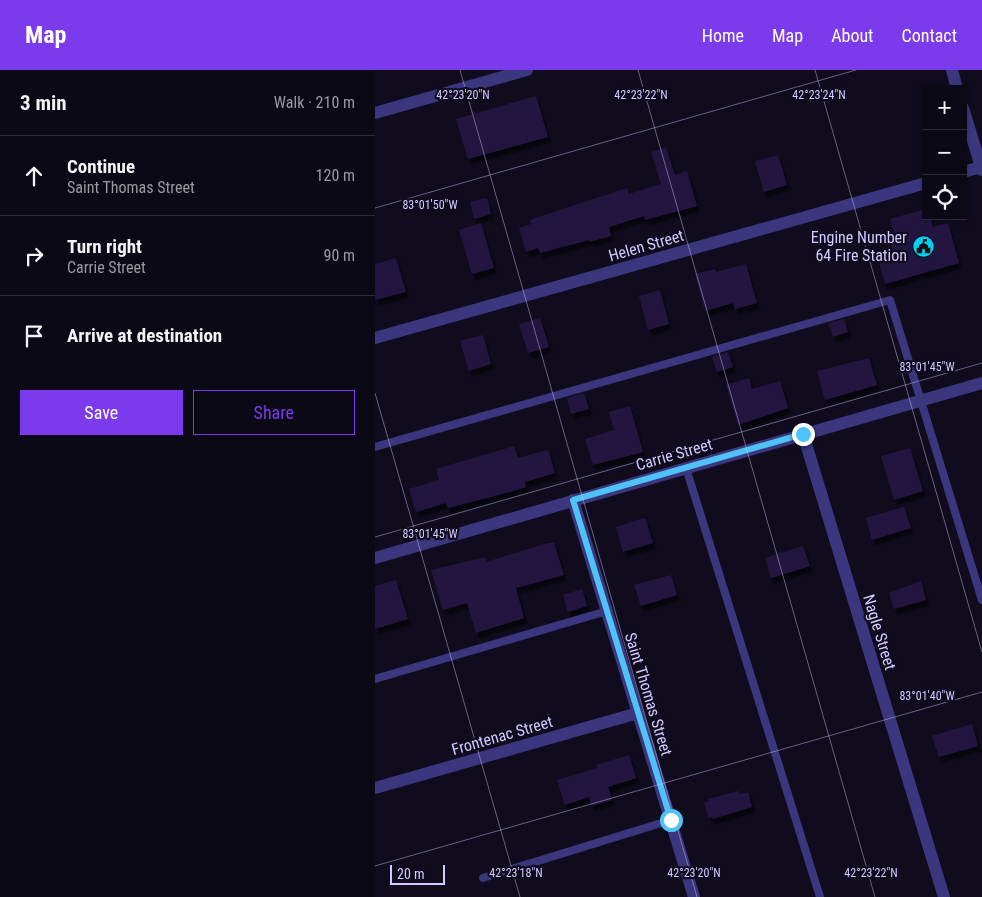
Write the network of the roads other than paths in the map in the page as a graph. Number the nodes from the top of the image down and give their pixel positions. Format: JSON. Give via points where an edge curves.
{"nodes":[{"id":1,"x":527,"y":70,"type":"edge"},
{"id":2,"x":952,"y":70,"type":"edge"},
{"id":3,"x":956,"y":85,"type":"edge"},
{"id":4,"x":375,"y":113,"type":"edge"},
{"id":5,"x":967,"y":121,"type":"edge"},
{"id":6,"x":982,"y":169,"type":"edge"},
{"id":7,"x":967,"y":171,"type":"edge"},
{"id":8,"x":922,"y":184,"type":"edge"},
{"id":9,"x":375,"y":338,"type":"edge"},
{"id":10,"x":982,"y":383,"type":"edge"},
{"id":11,"x":922,"y":400,"type":"junction"},
{"id":12,"x":803,"y":434,"type":"junction"},
{"id":13,"x":375,"y":447,"type":"edge"},
{"id":14,"x":686,"y":468,"type":"junction"},
{"id":15,"x":573,"y":500,"type":"junction"},
{"id":16,"x":375,"y":558,"type":"edge"},
{"id":17,"x":982,"y":600,"type":"edge"},
{"id":18,"x":607,"y":611,"type":"junction"},
{"id":19,"x":375,"y":679,"type":"edge"},
{"id":20,"x":638,"y":713,"type":"junction"},
{"id":21,"x":375,"y":788,"type":"edge"},
{"id":22,"x":671,"y":820,"type":"junction"},
{"id":23,"x":483,"y":878,"type":"dead end"},
{"id":24,"x":694,"y":897,"type":"edge"},
{"id":25,"x":820,"y":897,"type":"edge"},
{"id":26,"x":944,"y":897,"type":"edge"}],
"edges":[{"from":1,"to":4,"type":"street"},
{"from":2,"to":3,"type":"street"},
{"from":5,"to":6,"type":"street"},
{"from":6,"to":7,"type":"street"},
{"from":8,"to":9,"type":"street","name":"Helen Street"},
{"from":10,"to":11,"type":"street","name":"Carrie Street"},
{"from":11,"to":12,"type":"street","name":"Carrie Street"},
{"from":11,"to":13,"type":"lane","via":[[890,300]]},
{"from":11,"to":17,"type":"lane"},
{"from":12,"to":14,"type":"street","name":"Carrie Street"},
{"from":12,"to":26,"type":"street","name":"Nagle Street"},
{"from":14,"to":15,"type":"street","name":"Carrie Street"},
{"from":14,"to":25,"type":"lane"},
{"from":15,"to":16,"type":"street","name":"Carrie Street"},
{"from":15,"to":18,"type":"street","name":"Saint Thomas Street"},
{"from":18,"to":19,"type":"lane"},
{"from":18,"to":20,"type":"street","name":"Saint Thomas Street"},
{"from":20,"to":21,"type":"street","name":"Frontenac Street"},
{"from":20,"to":22,"type":"street","name":"Saint Thomas Street"},
{"from":22,"to":23,"type":"lane"},
{"from":22,"to":24,"type":"street","name":"Saint Thomas Street"}]}
